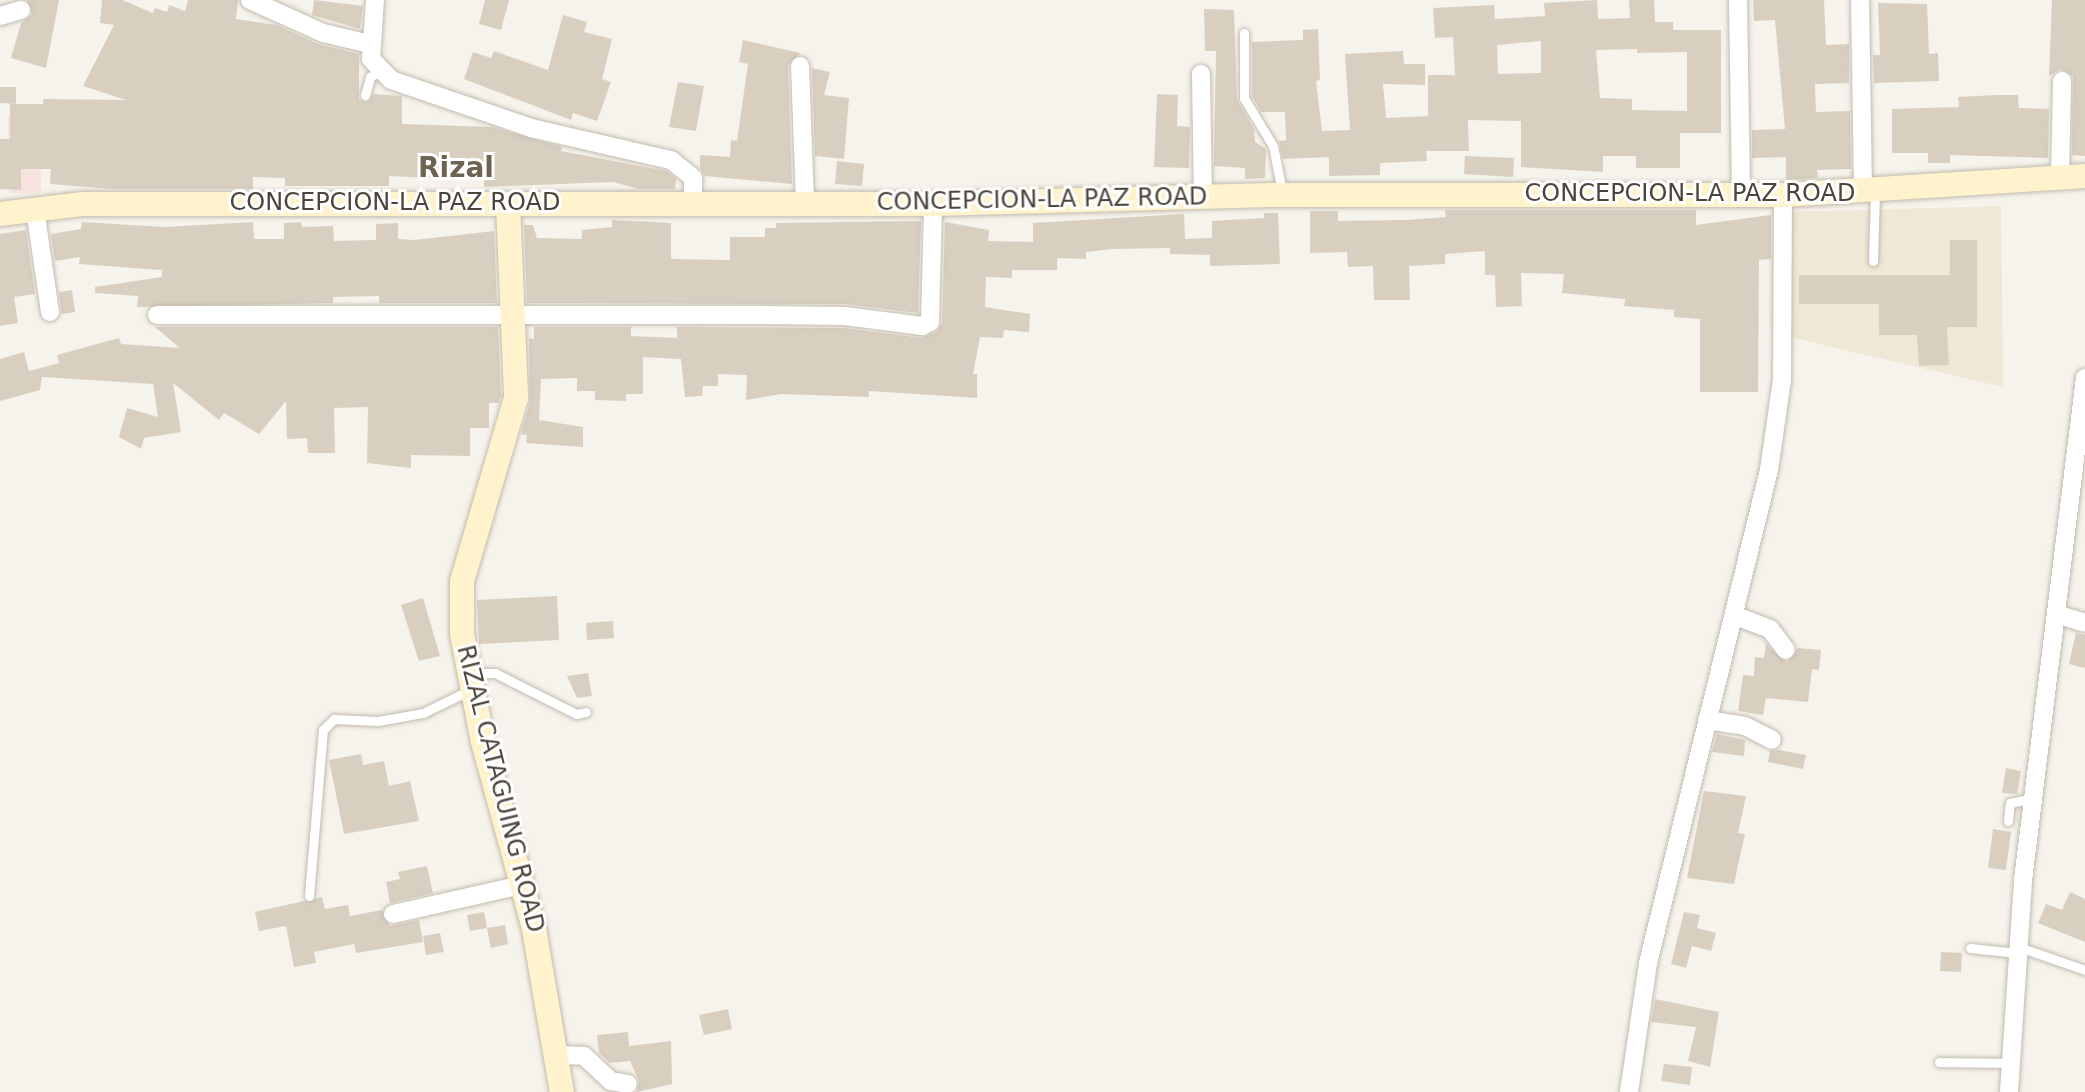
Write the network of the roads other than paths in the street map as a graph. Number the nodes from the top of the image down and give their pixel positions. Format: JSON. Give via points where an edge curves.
{"nodes":[{"id":1,"x":250,"y":0,"type":"edge"},
{"id":2,"x":375,"y":0,"type":"edge"},
{"id":3,"x":1738,"y":0,"type":"edge"},
{"id":4,"x":1860,"y":0,"type":"edge"},
{"id":5,"x":21,"y":10,"type":"dead end"},
{"id":6,"x":0,"y":16,"type":"edge"},
{"id":7,"x":1244,"y":33,"type":"dead end"},
{"id":8,"x":370,"y":44,"type":"junction"},
{"id":9,"x":800,"y":66,"type":"dead end"},
{"id":10,"x":380,"y":71,"type":"junction"},
{"id":11,"x":1201,"y":74,"type":"dead end"},
{"id":12,"x":2062,"y":81,"type":"dead end"},
{"id":13,"x":365,"y":95,"type":"dead end"},
{"id":14,"x":2085,"y":176,"type":"edge"},
{"id":15,"x":2060,"y":178,"type":"junction"},
{"id":16,"x":1869,"y":192,"type":"junction"},
{"id":17,"x":1282,"y":195,"type":"junction"},
{"id":18,"x":1741,"y":195,"type":"junction"},
{"id":19,"x":1783,"y":195,"type":"junction"},
{"id":20,"x":1203,"y":197,"type":"junction"},
{"id":21,"x":693,"y":200,"type":"junction"},
{"id":22,"x":805,"y":202,"type":"junction"},
{"id":23,"x":508,"y":204,"type":"junction"},
{"id":24,"x":933,"y":204,"type":"junction"},
{"id":25,"x":35,"y":209,"type":"junction"},
{"id":26,"x":0,"y":214,"type":"edge"},
{"id":27,"x":1873,"y":261,"type":"dead end"},
{"id":28,"x":50,"y":312,"type":"dead end"},
{"id":29,"x":157,"y":315,"type":"dead end"},
{"id":30,"x":514,"y":317,"type":"junction"},
{"id":31,"x":2085,"y":378,"type":"edge"},
{"id":32,"x":2078,"y":496,"type":"edge"},
{"id":33,"x":2056,"y":614,"type":"junction"},
{"id":34,"x":1736,"y":616,"type":"junction"},
{"id":35,"x":2085,"y":623,"type":"edge"},
{"id":36,"x":1786,"y":650,"type":"dead end"},
{"id":37,"x":471,"y":681,"type":"junction"},
{"id":38,"x":586,"y":712,"type":"dead end"},
{"id":39,"x":1707,"y":720,"type":"junction"},
{"id":40,"x":1772,"y":740,"type":"dead end"},
{"id":41,"x":2033,"y":798,"type":"junction"},
{"id":42,"x":2008,"y":821,"type":"dead end"},
{"id":43,"x":522,"y":885,"type":"junction"},
{"id":44,"x":309,"y":896,"type":"dead end"},
{"id":45,"x":393,"y":914,"type":"dead end"},
{"id":46,"x":1970,"y":948,"type":"dead end"},
{"id":47,"x":2018,"y":950,"type":"junction"},
{"id":48,"x":2085,"y":970,"type":"edge"},
{"id":49,"x":559,"y":1055,"type":"junction"},
{"id":50,"x":1939,"y":1062,"type":"dead end"},
{"id":51,"x":2011,"y":1063,"type":"junction"},
{"id":52,"x":628,"y":1084,"type":"dead end"},
{"id":53,"x":562,"y":1092,"type":"edge"},
{"id":54,"x":1629,"y":1092,"type":"edge"},
{"id":55,"x":2009,"y":1092,"type":"edge"}],
"edges":[{"from":1,"to":8,"type":"street","via":[[323,33]]},
{"from":2,"to":8,"type":"street"},
{"from":3,"to":18,"type":"street"},
{"from":4,"to":16,"type":"street"},
{"from":5,"to":6,"type":"street"},
{"from":7,"to":17,"type":"lane","via":[[1244,98],[1273,146]]},
{"from":8,"to":10,"type":"street"},
{"from":9,"to":22,"type":"street"},
{"from":10,"to":13,"type":"lane","via":[[370,77]]},
{"from":10,"to":21,"type":"street","via":[[391,80],[531,128],[671,160],[693,178]]},
{"from":11,"to":20,"type":"street"},
{"from":12,"to":15,"type":"street"},
{"from":14,"to":15,"type":"main road","name":"CONCEPCION-LA PAZ ROAD"},
{"from":15,"to":16,"type":"main road","name":"CONCEPCION-LA PAZ ROAD"},
{"from":16,"to":19,"type":"main road","name":"CONCEPCION-LA PAZ ROAD"},
{"from":16,"to":27,"type":"lane"},
{"from":17,"to":18,"type":"main road","name":"CONCEPCION-LA PAZ ROAD"},
{"from":17,"to":20,"type":"main road","name":"CONCEPCION-LA PAZ ROAD"},
{"from":18,"to":19,"type":"main road","name":"CONCEPCION-LA PAZ ROAD"},
{"from":19,"to":34,"type":"street","via":[[1782,380],[1769,470]]},
{"from":20,"to":24,"type":"main road","name":"CONCEPCION-LA PAZ ROAD"},
{"from":21,"to":22,"type":"main road","name":"CONCEPCION-LA PAZ ROAD"},
{"from":21,"to":23,"type":"main road","name":"CONCEPCION-LA PAZ ROAD"},
{"from":22,"to":24,"type":"main road","name":"CONCEPCION-LA PAZ ROAD"},
{"from":23,"to":25,"type":"main road","name":"CONCEPCION-LA PAZ ROAD","via":[[83,204]]},
{"from":23,"to":30,"type":"main road","name":"RIZAL CATAGUING ROAD"},
{"from":24,"to":30,"type":"street","via":[[927,325],[845,316]]},
{"from":25,"to":26,"type":"main road","name":"CONCEPCION-LA PAZ ROAD"},
{"from":25,"to":28,"type":"street"},
{"from":29,"to":30,"type":"street"},
{"from":30,"to":37,"type":"main road","name":"RIZAL CATAGUING ROAD","via":[[516,398],[462,581],[462,634]]},
{"from":31,"to":32,"type":"street"},
{"from":32,"to":33,"type":"street"},
{"from":33,"to":35,"type":"street"},
{"from":33,"to":41,"type":"street"},
{"from":34,"to":36,"type":"street","via":[[1770,629]]},
{"from":34,"to":39,"type":"street"},
{"from":37,"to":38,"type":"lane","via":[[495,673],[576,714]]},
{"from":37,"to":43,"type":"main road","name":"RIZAL CATAGUING ROAD"},
{"from":37,"to":44,"type":"lane","via":[[423,713],[378,721],[334,719],[323,730]]},
{"from":39,"to":40,"type":"street","via":[[1745,726]]},
{"from":39,"to":54,"type":"street","via":[[1648,963]]},
{"from":41,"to":42,"type":"lane","via":[[2010,803]]},
{"from":41,"to":47,"type":"street"},
{"from":43,"to":45,"type":"street"},
{"from":43,"to":49,"type":"main road","name":"RIZAL CATAGUING ROAD"},
{"from":46,"to":47,"type":"lane"},
{"from":47,"to":48,"type":"lane"},
{"from":47,"to":51,"type":"street"},
{"from":49,"to":52,"type":"street","via":[[584,1056],[611,1081]]},
{"from":49,"to":53,"type":"main road","name":"RIZAL CATAGUING ROAD"},
{"from":50,"to":51,"type":"lane"},
{"from":51,"to":55,"type":"street"}]}
